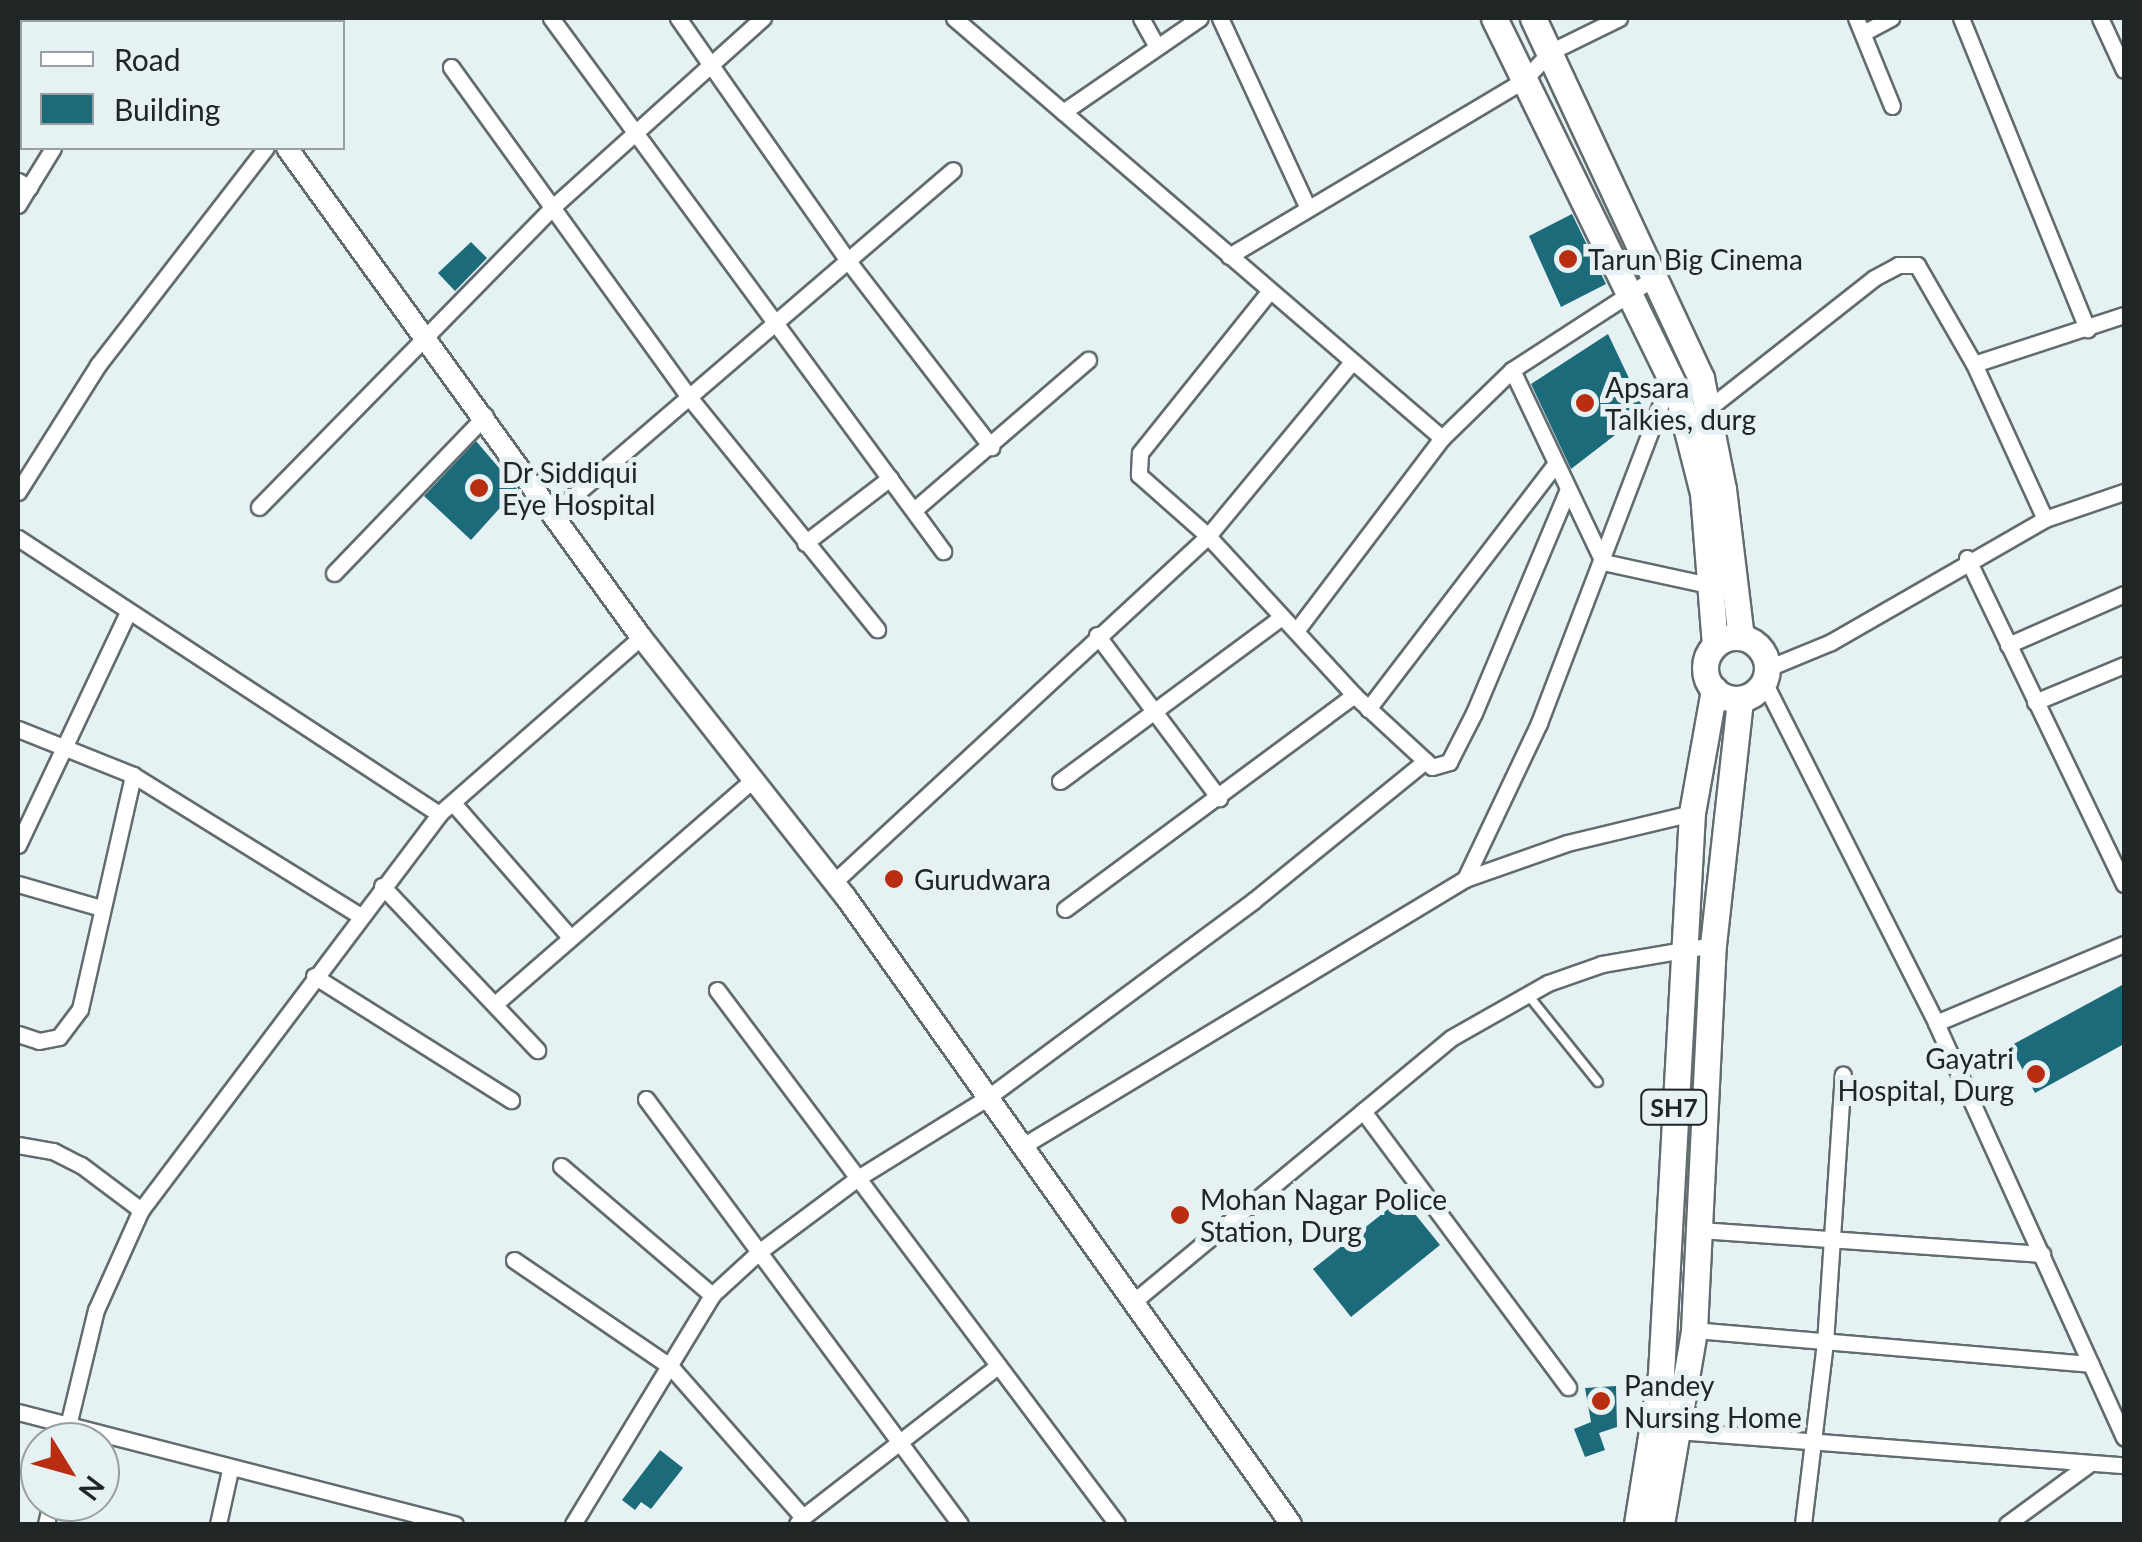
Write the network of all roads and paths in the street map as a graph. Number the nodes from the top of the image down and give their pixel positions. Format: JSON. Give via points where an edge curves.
{"nodes":[{"id":1,"x":551,"y":18,"type":"edge"},
{"id":2,"x":678,"y":18,"type":"edge"},
{"id":3,"x":954,"y":18,"type":"edge"},
{"id":4,"x":1141,"y":18,"type":"edge"},
{"id":5,"x":1200,"y":18,"type":"edge"},
{"id":6,"x":1220,"y":18,"type":"edge"},
{"id":7,"x":1494,"y":18,"type":"edge"},
{"id":8,"x":1532,"y":18,"type":"edge"},
{"id":9,"x":1619,"y":18,"type":"edge"},
{"id":10,"x":1891,"y":18,"type":"edge"},
{"id":11,"x":1961,"y":18,"type":"edge"},
{"id":12,"x":2100,"y":18,"type":"edge"},
{"id":13,"x":762,"y":19,"type":"edge"},
{"id":14,"x":1859,"y":25,"type":"edge"},
{"id":15,"x":1156,"y":45,"type":"junction"},
{"id":16,"x":1550,"y":52,"type":"junction"},
{"id":17,"x":711,"y":66,"type":"junction"},
{"id":18,"x":452,"y":67,"type":"dead end"},
{"id":19,"x":2124,"y":70,"type":"edge"},
{"id":20,"x":1523,"y":80,"type":"junction"},
{"id":21,"x":1892,"y":106,"type":"dead end"},
{"id":22,"x":1063,"y":112,"type":"junction"},
{"id":23,"x":638,"y":128,"type":"junction"},
{"id":24,"x":51,"y":150,"type":"edge"},
{"id":25,"x":264,"y":150,"type":"edge"},
{"id":26,"x":288,"y":150,"type":"edge"},
{"id":27,"x":953,"y":170,"type":"dead end"},
{"id":28,"x":23,"y":184,"type":"edge"},
{"id":29,"x":18,"y":205,"type":"edge"},
{"id":30,"x":556,"y":205,"type":"junction"},
{"id":31,"x":1307,"y":206,"type":"junction"},
{"id":32,"x":1228,"y":256,"type":"junction"},
{"id":33,"x":848,"y":260,"type":"junction"},
{"id":34,"x":1657,"y":276,"type":"junction"},
{"id":35,"x":1632,"y":289,"type":"junction"},
{"id":36,"x":1268,"y":294,"type":"junction"},
{"id":37,"x":2124,"y":315,"type":"edge"},
{"id":38,"x":772,"y":325,"type":"junction"},
{"id":39,"x":2087,"y":329,"type":"junction"},
{"id":40,"x":424,"y":334,"type":"junction"},
{"id":41,"x":1088,"y":360,"type":"dead end"},
{"id":42,"x":1352,"y":362,"type":"junction"},
{"id":43,"x":1974,"y":364,"type":"junction"},
{"id":44,"x":1512,"y":370,"type":"junction"},
{"id":45,"x":1670,"y":378,"type":"junction"},
{"id":46,"x":689,"y":397,"type":"junction"},
{"id":47,"x":1708,"y":408,"type":"junction"},
{"id":48,"x":485,"y":416,"type":"junction"},
{"id":49,"x":1442,"y":438,"type":"junction"},
{"id":50,"x":991,"y":447,"type":"junction"},
{"id":51,"x":1554,"y":464,"type":"junction"},
{"id":52,"x":890,"y":478,"type":"junction"},
{"id":53,"x":18,"y":492,"type":"edge"},
{"id":54,"x":1567,"y":492,"type":"junction"},
{"id":55,"x":2124,"y":492,"type":"edge"},
{"id":56,"x":259,"y":507,"type":"dead end"},
{"id":57,"x":914,"y":510,"type":"junction"},
{"id":58,"x":556,"y":511,"type":"junction"},
{"id":59,"x":2045,"y":519,"type":"junction"},
{"id":60,"x":1208,"y":536,"type":"junction"},
{"id":61,"x":18,"y":538,"type":"edge"},
{"id":62,"x":805,"y":543,"type":"junction"},
{"id":63,"x":944,"y":551,"type":"dead end"},
{"id":64,"x":1967,"y":558,"type":"junction"},
{"id":65,"x":1603,"y":562,"type":"junction"},
{"id":66,"x":334,"y":574,"type":"dead end"},
{"id":67,"x":1711,"y":586,"type":"junction"},
{"id":68,"x":1737,"y":588,"type":"junction"},
{"id":69,"x":2124,"y":594,"type":"edge"},
{"id":70,"x":128,"y":612,"type":"junction"},
{"id":71,"x":1280,"y":618,"type":"junction"},
{"id":72,"x":877,"y":629,"type":"dead end"},
{"id":73,"x":1296,"y":630,"type":"junction"},
{"id":74,"x":1097,"y":635,"type":"junction"},
{"id":75,"x":641,"y":637,"type":"junction"},
{"id":76,"x":1741,"y":637,"type":"junction"},
{"id":77,"x":1716,"y":645,"type":"junction"},
{"id":78,"x":2008,"y":646,"type":"junction"},
{"id":79,"x":2124,"y":664,"type":"edge"},
{"id":80,"x":1766,"y":675,"type":"junction"},
{"id":81,"x":1714,"y":689,"type":"junction"},
{"id":82,"x":1354,"y":695,"type":"junction"},
{"id":83,"x":1740,"y":698,"type":"junction"},
{"id":84,"x":2035,"y":702,"type":"junction"},
{"id":85,"x":1368,"y":709,"type":"junction"},
{"id":86,"x":1155,"y":712,"type":"junction"},
{"id":87,"x":18,"y":729,"type":"edge"},
{"id":88,"x":63,"y":742,"type":"junction"},
{"id":89,"x":1425,"y":761,"type":"junction"},
{"id":90,"x":134,"y":776,"type":"junction"},
{"id":91,"x":753,"y":780,"type":"junction"},
{"id":92,"x":1060,"y":781,"type":"dead end"},
{"id":93,"x":1219,"y":798,"type":"junction"},
{"id":94,"x":453,"y":803,"type":"junction"},
{"id":95,"x":1692,"y":813,"type":"junction"},
{"id":96,"x":438,"y":814,"type":"junction"},
{"id":97,"x":18,"y":846,"type":"edge"},
{"id":98,"x":1465,"y":880,"type":"junction"},
{"id":99,"x":834,"y":882,"type":"junction"},
{"id":100,"x":18,"y":884,"type":"edge"},
{"id":101,"x":2124,"y":884,"type":"edge"},
{"id":102,"x":382,"y":886,"type":"junction"},
{"id":103,"x":101,"y":908,"type":"junction"},
{"id":104,"x":1065,"y":909,"type":"dead end"},
{"id":105,"x":359,"y":914,"type":"junction"},
{"id":106,"x":569,"y":936,"type":"junction"},
{"id":107,"x":2124,"y":944,"type":"edge"},
{"id":108,"x":1713,"y":946,"type":"junction"},
{"id":109,"x":1682,"y":948,"type":"junction"},
{"id":110,"x":314,"y":976,"type":"junction"},
{"id":111,"x":717,"y":990,"type":"dead end"},
{"id":112,"x":1528,"y":994,"type":"junction"},
{"id":113,"x":495,"y":1004,"type":"junction"},
{"id":114,"x":1936,"y":1023,"type":"junction"},
{"id":115,"x":18,"y":1034,"type":"edge"},
{"id":116,"x":537,"y":1050,"type":"dead end"},
{"id":117,"x":1844,"y":1075,"type":"dead end"},
{"id":118,"x":1598,"y":1082,"type":"dead end"},
{"id":119,"x":987,"y":1098,"type":"junction"},
{"id":120,"x":511,"y":1100,"type":"dead end"},
{"id":121,"x":646,"y":1100,"type":"dead end"},
{"id":122,"x":1363,"y":1111,"type":"junction"},
{"id":123,"x":18,"y":1145,"type":"edge"},
{"id":124,"x":1022,"y":1147,"type":"junction"},
{"id":125,"x":560,"y":1166,"type":"dead end"},
{"id":126,"x":858,"y":1178,"type":"junction"},
{"id":127,"x":139,"y":1214,"type":"junction"},
{"id":128,"x":1700,"y":1230,"type":"junction"},
{"id":129,"x":1829,"y":1239,"type":"junction"},
{"id":130,"x":760,"y":1251,"type":"junction"},
{"id":131,"x":2042,"y":1254,"type":"junction"},
{"id":132,"x":514,"y":1260,"type":"dead end"},
{"id":133,"x":712,"y":1294,"type":"junction"},
{"id":134,"x":1133,"y":1302,"type":"junction"},
{"id":135,"x":1694,"y":1330,"type":"junction"},
{"id":136,"x":1825,"y":1343,"type":"junction"},
{"id":137,"x":2091,"y":1364,"type":"junction"},
{"id":138,"x":998,"y":1366,"type":"junction"},
{"id":139,"x":671,"y":1367,"type":"junction"},
{"id":140,"x":1568,"y":1387,"type":"dead end"},
{"id":141,"x":18,"y":1412,"type":"edge"},
{"id":142,"x":68,"y":1422,"type":"joint"},
{"id":143,"x":1678,"y":1431,"type":"junction"},
{"id":144,"x":2124,"y":1436,"type":"edge"},
{"id":145,"x":120,"y":1437,"type":"edge"},
{"id":146,"x":896,"y":1440,"type":"junction"},
{"id":147,"x":1812,"y":1445,"type":"junction"},
{"id":148,"x":2089,"y":1464,"type":"junction"},
{"id":149,"x":2124,"y":1465,"type":"edge"},
{"id":150,"x":230,"y":1470,"type":"junction"},
{"id":151,"x":369,"y":1516,"type":"edge"},
{"id":152,"x":800,"y":1521,"type":"edge"},
{"id":153,"x":218,"y":1524,"type":"edge"},
{"id":154,"x":455,"y":1524,"type":"edge"},
{"id":155,"x":573,"y":1524,"type":"edge"},
{"id":156,"x":960,"y":1524,"type":"edge"},
{"id":157,"x":1117,"y":1524,"type":"edge"},
{"id":158,"x":1291,"y":1524,"type":"edge"},
{"id":159,"x":1636,"y":1524,"type":"edge"},
{"id":160,"x":1661,"y":1524,"type":"edge"},
{"id":161,"x":1803,"y":1524,"type":"edge"},
{"id":162,"x":2007,"y":1524,"type":"edge"}],
"edges":[{"from":1,"to":23,"type":"street"},
{"from":2,"to":17,"type":"street"},
{"from":3,"to":22,"type":"street"},
{"from":4,"to":15,"type":"street"},
{"from":5,"to":15,"type":"street"},
{"from":6,"to":31,"type":"street"},
{"from":7,"to":20,"type":"main road","number":"SH7"},
{"from":8,"to":16,"type":"main road"},
{"from":9,"to":16,"type":"street"},
{"from":10,"to":14,"type":"street"},
{"from":11,"to":39,"type":"street"},
{"from":12,"to":19,"type":"street"},
{"from":13,"to":17,"type":"street"},
{"from":14,"to":21,"type":"street"},
{"from":15,"to":22,"type":"street"},
{"from":16,"to":20,"type":"street"},
{"from":16,"to":34,"type":"main road"},
{"from":17,"to":23,"type":"street"},
{"from":17,"to":33,"type":"street"},
{"from":18,"to":30,"type":"street"},
{"from":20,"to":31,"type":"street"},
{"from":20,"to":35,"type":"main road","number":"SH7"},
{"from":22,"to":32,"type":"street"},
{"from":23,"to":30,"type":"street"},
{"from":23,"to":38,"type":"street"},
{"from":24,"to":28,"type":"street"},
{"from":25,"to":53,"type":"street","via":[[98,365]]},
{"from":26,"to":40,"type":"street"},
{"from":27,"to":33,"type":"street"},
{"from":28,"to":29,"type":"street"},
{"from":30,"to":40,"type":"street"},
{"from":30,"to":46,"type":"street"},
{"from":31,"to":32,"type":"street"},
{"from":32,"to":36,"type":"street"},
{"from":33,"to":38,"type":"street"},
{"from":33,"to":50,"type":"street"},
{"from":34,"to":35,"type":"street"},
{"from":34,"to":47,"type":"main road"},
{"from":35,"to":44,"type":"street"},
{"from":35,"to":45,"type":"main road","number":"SH7"},
{"from":36,"to":42,"type":"street"},
{"from":36,"to":60,"type":"street","via":[[1136,464],[1147,487]]},
{"from":37,"to":39,"type":"street"},
{"from":38,"to":46,"type":"street"},
{"from":38,"to":52,"type":"street"},
{"from":39,"to":43,"type":"street"},
{"from":40,"to":48,"type":"street"},
{"from":40,"to":56,"type":"street"},
{"from":41,"to":50,"type":"street"},
{"from":42,"to":49,"type":"street"},
{"from":42,"to":60,"type":"street"},
{"from":43,"to":47,"type":"street","via":[[1928,276],[1917,265],[1898,265]]},
{"from":43,"to":59,"type":"street"},
{"from":44,"to":49,"type":"street"},
{"from":44,"to":51,"type":"street"},
{"from":45,"to":65,"type":"street"},
{"from":45,"to":67,"type":"main road","number":"SH7","via":[[1704,493]]},
{"from":46,"to":58,"type":"street"},
{"from":46,"to":62,"type":"street"},
{"from":47,"to":68,"type":"main road"},
{"from":48,"to":58,"type":"street"},
{"from":48,"to":66,"type":"street"},
{"from":49,"to":73,"type":"street"},
{"from":50,"to":57,"type":"street"},
{"from":51,"to":54,"type":"street"},
{"from":51,"to":85,"type":"street"},
{"from":52,"to":57,"type":"street"},
{"from":52,"to":62,"type":"street"},
{"from":54,"to":65,"type":"street"},
{"from":54,"to":89,"type":"street","via":[[1449,762],[1432,767]]},
{"from":55,"to":59,"type":"street"},
{"from":57,"to":63,"type":"street"},
{"from":58,"to":75,"type":"street"},
{"from":59,"to":64,"type":"street"},
{"from":60,"to":71,"type":"street"},
{"from":60,"to":74,"type":"street"},
{"from":61,"to":70,"type":"street"},
{"from":62,"to":72,"type":"street"},
{"from":64,"to":78,"type":"street"},
{"from":64,"to":80,"type":"street"},
{"from":65,"to":67,"type":"street"},
{"from":65,"to":98,"type":"street","via":[[1539,724]]},
{"from":67,"to":68,"type":"street"},
{"from":67,"to":77,"type":"main road","number":"SH7"},
{"from":68,"to":76,"type":"main road"},
{"from":69,"to":78,"type":"street"},
{"from":70,"to":88,"type":"street"},
{"from":70,"to":96,"type":"street"},
{"from":71,"to":73,"type":"street"},
{"from":71,"to":86,"type":"street"},
{"from":73,"to":82,"type":"street"},
{"from":74,"to":86,"type":"street"},
{"from":74,"to":99,"type":"street"},
{"from":75,"to":91,"type":"street"},
{"from":75,"to":94,"type":"street"},
{"from":76,"to":77,"type":"main road"},
{"from":76,"to":80,"type":"main road","via":[[1764,654]]},
{"from":77,"to":81,"type":"main road","number":"SH7","via":[[1706,662]]},
{"from":78,"to":84,"type":"street"},
{"from":79,"to":84,"type":"street"},
{"from":80,"to":83,"type":"main road"},
{"from":80,"to":114,"type":"street"},
{"from":81,"to":83,"type":"main road"},
{"from":81,"to":95,"type":"main road","number":"SH7"},
{"from":82,"to":85,"type":"street"},
{"from":82,"to":93,"type":"street"},
{"from":83,"to":108,"type":"main road","number":"SH7"},
{"from":84,"to":101,"type":"street"},
{"from":85,"to":89,"type":"street"},
{"from":86,"to":92,"type":"street"},
{"from":86,"to":93,"type":"street"},
{"from":87,"to":88,"type":"street"},
{"from":88,"to":90,"type":"street"},
{"from":88,"to":97,"type":"street"},
{"from":89,"to":119,"type":"street","via":[[1252,901]]},
{"from":90,"to":103,"type":"street"},
{"from":90,"to":105,"type":"street"},
{"from":91,"to":99,"type":"street"},
{"from":91,"to":106,"type":"street"},
{"from":93,"to":104,"type":"street"},
{"from":94,"to":96,"type":"street"},
{"from":94,"to":106,"type":"street"},
{"from":95,"to":98,"type":"street","via":[[1567,843]]},
{"from":95,"to":109,"type":"main road","number":"SH7"},
{"from":96,"to":102,"type":"street"},
{"from":98,"to":124,"type":"street"},
{"from":99,"to":119,"type":"street"},
{"from":100,"to":103,"type":"street"},
{"from":102,"to":105,"type":"street"},
{"from":102,"to":113,"type":"street"},
{"from":103,"to":115,"type":"street","via":[[70,1027],[51,1040]]},
{"from":105,"to":110,"type":"street"},
{"from":106,"to":113,"type":"street"},
{"from":107,"to":114,"type":"street"},
{"from":108,"to":109,"type":"street"},
{"from":108,"to":128,"type":"main road","number":"SH7"},
{"from":109,"to":112,"type":"street","via":[[1602,964]]},
{"from":109,"to":159,"type":"main road","number":"SH7","via":[[1662,1356]]},
{"from":110,"to":120,"type":"street"},
{"from":110,"to":127,"type":"street"},
{"from":111,"to":126,"type":"street"},
{"from":112,"to":118,"type":"lane"},
{"from":112,"to":122,"type":"street","via":[[1451,1038]]},
{"from":113,"to":116,"type":"street"},
{"from":114,"to":131,"type":"street"},
{"from":117,"to":129,"type":"street"},
{"from":119,"to":124,"type":"street"},
{"from":119,"to":126,"type":"street"},
{"from":121,"to":130,"type":"street"},
{"from":122,"to":134,"type":"street"},
{"from":122,"to":140,"type":"street"},
{"from":123,"to":127,"type":"street","via":[[81,1165]]},
{"from":124,"to":134,"type":"street"},
{"from":125,"to":133,"type":"street"},
{"from":126,"to":130,"type":"street"},
{"from":126,"to":138,"type":"street"},
{"from":127,"to":142,"type":"street","via":[[96,1310]]},
{"from":128,"to":129,"type":"street"},
{"from":128,"to":135,"type":"main road","number":"SH7"},
{"from":129,"to":131,"type":"street"},
{"from":129,"to":136,"type":"street"},
{"from":130,"to":133,"type":"street"},
{"from":130,"to":146,"type":"street"},
{"from":131,"to":137,"type":"street"},
{"from":132,"to":139,"type":"street"},
{"from":133,"to":139,"type":"street"},
{"from":134,"to":158,"type":"street"},
{"from":135,"to":136,"type":"street"},
{"from":135,"to":143,"type":"main road","number":"SH7"},
{"from":136,"to":137,"type":"street"},
{"from":136,"to":147,"type":"street"},
{"from":137,"to":144,"type":"street"},
{"from":138,"to":146,"type":"street"},
{"from":138,"to":157,"type":"street"},
{"from":139,"to":152,"type":"street"},
{"from":139,"to":155,"type":"street"},
{"from":141,"to":142,"type":"street"},
{"from":143,"to":147,"type":"street"},
{"from":143,"to":160,"type":"main road","number":"SH7"},
{"from":145,"to":150,"type":"street"},
{"from":146,"to":152,"type":"street"},
{"from":146,"to":156,"type":"street"},
{"from":147,"to":148,"type":"street"},
{"from":147,"to":161,"type":"street"},
{"from":148,"to":149,"type":"street"},
{"from":148,"to":162,"type":"street"},
{"from":150,"to":151,"type":"street"},
{"from":150,"to":153,"type":"street"},
{"from":151,"to":154,"type":"street"}]}
